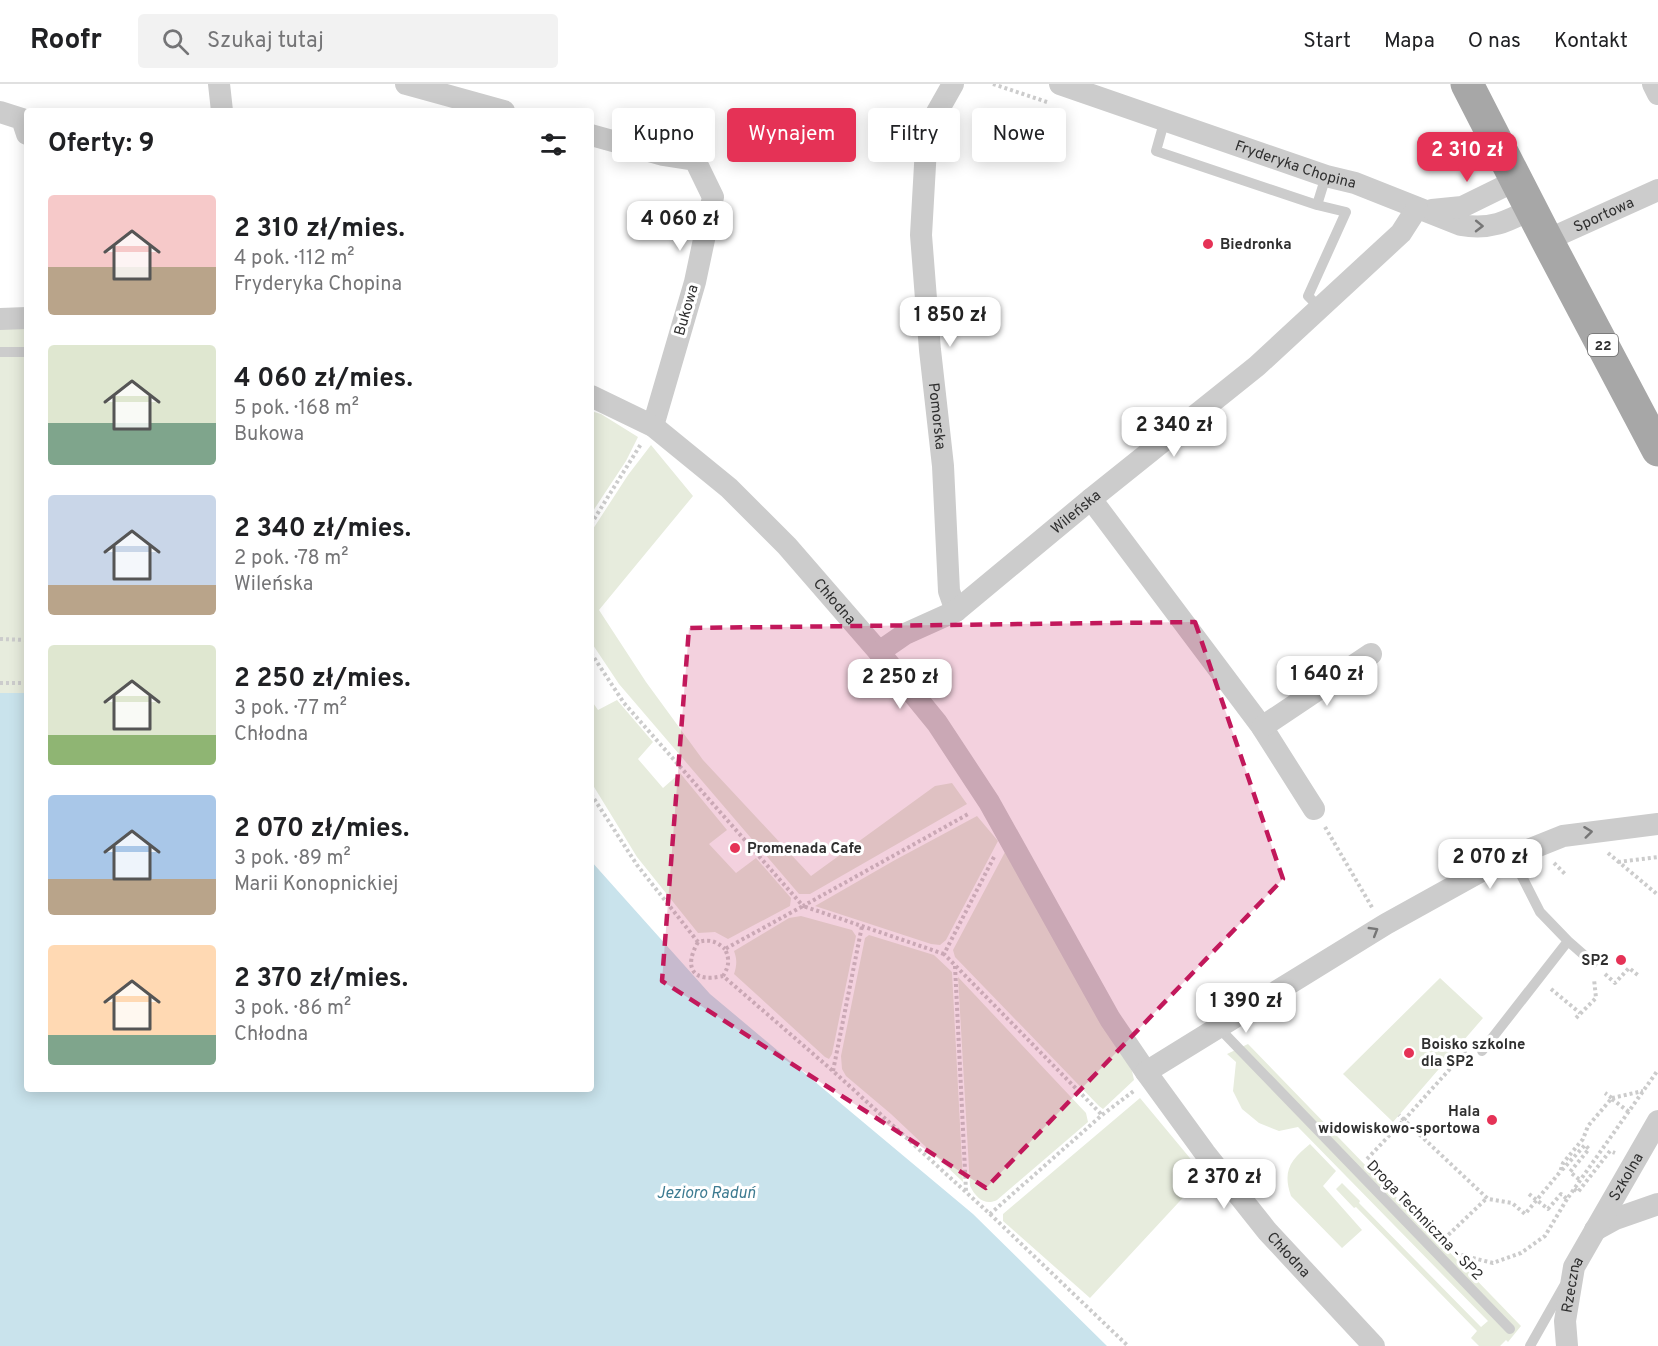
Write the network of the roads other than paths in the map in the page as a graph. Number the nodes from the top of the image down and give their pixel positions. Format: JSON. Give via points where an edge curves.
{"nodes":[{"id":1,"x":219,"y":84,"type":"edge"},
{"id":2,"x":406,"y":84,"type":"edge"},
{"id":3,"x":953,"y":84,"type":"edge"},
{"id":4,"x":1060,"y":84,"type":"edge"},
{"id":5,"x":1467,"y":84,"type":"edge"},
{"id":6,"x":1653,"y":84,"type":"edge"},
{"id":7,"x":1658,"y":94,"type":"edge"},
{"id":8,"x":222,"y":108,"type":"edge"},
{"id":9,"x":493,"y":108,"type":"edge"},
{"id":10,"x":0,"y":112,"type":"edge"},
{"id":11,"x":1165,"y":119,"type":"junction"},
{"id":12,"x":24,"y":125,"type":"edge"},
{"id":13,"x":594,"y":136,"type":"edge"},
{"id":14,"x":1326,"y":176,"type":"junction"},
{"id":15,"x":1517,"y":180,"type":"junction"},
{"id":16,"x":1658,"y":190,"type":"edge"},
{"id":17,"x":1317,"y":205,"type":"junction"},
{"id":18,"x":1421,"y":209,"type":"junction"},
{"id":19,"x":1532,"y":209,"type":"junction"},
{"id":20,"x":1547,"y":240,"type":"junction"},
{"id":21,"x":1320,"y":308,"type":"junction"},
{"id":22,"x":24,"y":318,"type":"edge"},
{"id":23,"x":0,"y":319,"type":"edge"},
{"id":24,"x":0,"y":352,"type":"edge"},
{"id":25,"x":24,"y":352,"type":"edge"},
{"id":26,"x":594,"y":398,"type":"edge"},
{"id":27,"x":649,"y":433,"type":"junction"},
{"id":28,"x":1658,"y":450,"type":"edge"},
{"id":29,"x":1091,"y":499,"type":"junction"},
{"id":30,"x":956,"y":611,"type":"junction"},
{"id":31,"x":879,"y":652,"type":"junction"},
{"id":32,"x":1371,"y":654,"type":"dead end"},
{"id":33,"x":1262,"y":727,"type":"junction"},
{"id":34,"x":1314,"y":809,"type":"road end"},
{"id":35,"x":1658,"y":824,"type":"edge"},
{"id":36,"x":1512,"y":857,"type":"junction"},
{"id":37,"x":1568,"y":941,"type":"junction"},
{"id":38,"x":1593,"y":963,"type":"road end"},
{"id":39,"x":1218,"y":1027,"type":"junction"},
{"id":40,"x":1484,"y":1048,"type":"road end"},
{"id":41,"x":1142,"y":1080,"type":"junction"},
{"id":42,"x":1658,"y":1121,"type":"edge"},
{"id":43,"x":1625,"y":1164,"type":"junction"},
{"id":44,"x":1656,"y":1205,"type":"edge"},
{"id":45,"x":1594,"y":1230,"type":"junction"},
{"id":46,"x":1574,"y":1268,"type":"junction"},
{"id":47,"x":1510,"y":1329,"type":"dead end"},
{"id":48,"x":1374,"y":1346,"type":"edge"},
{"id":49,"x":1530,"y":1346,"type":"edge"},
{"id":50,"x":1567,"y":1346,"type":"edge"}],
"edges":[{"from":1,"to":8,"type":"street"},
{"from":2,"to":9,"type":"street"},
{"from":3,"to":30,"type":"street","name":"Pomorska","via":[[927,130],[921,235],[943,466],[949,591]]},
{"from":4,"to":11,"type":"street","name":"Fryderyka Chopina"},
{"from":5,"to":15,"type":"main road","number":"22"},
{"from":6,"to":7,"type":"street"},
{"from":10,"to":12,"type":"street","via":[[22,119]]},
{"from":11,"to":14,"type":"street","name":"Fryderyka Chopina"},
{"from":11,"to":17,"type":"lane","via":[[1156,151]]},
{"from":13,"to":27,"type":"street","name":"Bukowa","via":[[695,160],[713,197],[695,282]]},
{"from":14,"to":17,"type":"lane"},
{"from":14,"to":18,"type":"street","name":"Fryderyka Chopina"},
{"from":15,"to":18,"type":"street","via":[[1462,207]]},
{"from":15,"to":19,"type":"main road","number":"22"},
{"from":16,"to":20,"type":"street","name":"Sportowa"},
{"from":17,"to":21,"type":"lane","via":[[1346,212],[1308,296]]},
{"from":18,"to":19,"type":"street","name":"Fryderyka Chopina","one_way":true,"via":[[1476,227],[1505,222]]},
{"from":18,"to":21,"type":"street","name":"Wileńska"},
{"from":19,"to":20,"type":"main road","number":"22"},
{"from":20,"to":28,"type":"main road","number":"22"},
{"from":21,"to":29,"type":"street","name":"Wileńska","via":[[1257,366]]},
{"from":22,"to":23,"type":"street"},
{"from":24,"to":25,"type":"lane"},
{"from":26,"to":27,"type":"street","name":"Chłodna"},
{"from":27,"to":31,"type":"street","name":"Chłodna","via":[[729,488],[787,546]]},
{"from":29,"to":30,"type":"street","name":"Wileńska"},
{"from":29,"to":33,"type":"street"},
{"from":30,"to":31,"type":"street","name":"Wileńska","via":[[906,634]]},
{"from":31,"to":41,"type":"street","name":"Chłodna","via":[[937,723],[990,802]]},
{"from":32,"to":33,"type":"street"},
{"from":33,"to":34,"type":"street"},
{"from":36,"to":35,"type":"street","one_way":true,"via":[[1563,836]]},
{"from":36,"to":37,"type":"lane","via":[[1540,912]]},
{"from":39,"to":36,"type":"street","one_way":true,"via":[[1386,924]]},
{"from":37,"to":38,"type":"lane"},
{"from":37,"to":40,"type":"lane"},
{"from":39,"to":41,"type":"street"},
{"from":39,"to":47,"type":"lane","name":"Droga Techniczna - SP2"},
{"from":41,"to":48,"type":"street","name":"Chłodna","via":[[1267,1231]]},
{"from":42,"to":43,"type":"street","name":"Szkolna"},
{"from":43,"to":44,"type":"street","via":[[1628,1197],[1641,1206]]},
{"from":43,"to":45,"type":"street","name":"Szkolna"},
{"from":44,"to":45,"type":"street"},
{"from":45,"to":46,"type":"street","name":"Rzeczna"},
{"from":46,"to":49,"type":"lane"},
{"from":46,"to":50,"type":"street","name":"Rzeczna","via":[[1565,1321]]}]}
